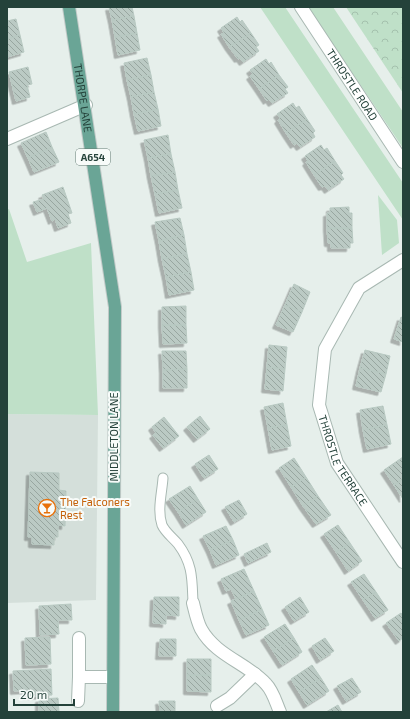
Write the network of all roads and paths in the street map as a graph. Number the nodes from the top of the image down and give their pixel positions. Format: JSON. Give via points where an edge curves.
{"nodes":[{"id":1,"x":69,"y":7,"type":"edge"},
{"id":2,"x":307,"y":9,"type":"edge"},
{"id":3,"x":86,"y":105,"type":"junction"},
{"id":4,"x":7,"y":138,"type":"edge"},
{"id":5,"x":403,"y":162,"type":"edge"},
{"id":6,"x":403,"y":260,"type":"edge"},
{"id":7,"x":115,"y":307,"type":"joint"},
{"id":8,"x":163,"y":478,"type":"dead end"},
{"id":9,"x":403,"y":562,"type":"edge"},
{"id":10,"x":193,"y":603,"type":"joint"},
{"id":11,"x":79,"y":638,"type":"dead end"},
{"id":12,"x":254,"y":674,"type":"junction"},
{"id":13,"x":79,"y":677,"type":"junction"},
{"id":14,"x":113,"y":677,"type":"junction"},
{"id":15,"x":78,"y":701,"type":"dead end"},
{"id":16,"x":218,"y":706,"type":"dead end"},
{"id":17,"x":113,"y":712,"type":"edge"},
{"id":18,"x":280,"y":712,"type":"edge"}],
"edges":[{"from":1,"to":3,"type":"main road","name":"THORPE LANE","number":"A654"},
{"from":2,"to":5,"type":"street","name":"THROSTLE ROAD"},
{"from":3,"to":4,"type":"street"},
{"from":3,"to":7,"type":"main road","name":"THORPE LANE","number":"A654"},
{"from":6,"to":9,"type":"street","name":"THROSTLE TERRACE","via":[[359,288],[325,349],[319,405],[337,463]]},
{"from":7,"to":14,"type":"main road","name":"MIDDLETON LANE","number":"A654"},
{"from":8,"to":10,"type":"lane","via":[[161,519],[164,528],[181,549],[191,568]]},
{"from":10,"to":12,"type":"street","via":[[201,629],[231,659]]},
{"from":11,"to":13,"type":"street"},
{"from":12,"to":16,"type":"street"},
{"from":12,"to":18,"type":"street","via":[[267,685]]},
{"from":13,"to":14,"type":"street"},
{"from":13,"to":15,"type":"street"},
{"from":14,"to":17,"type":"main road","name":"MIDDLETON LANE","number":"A654"}]}
